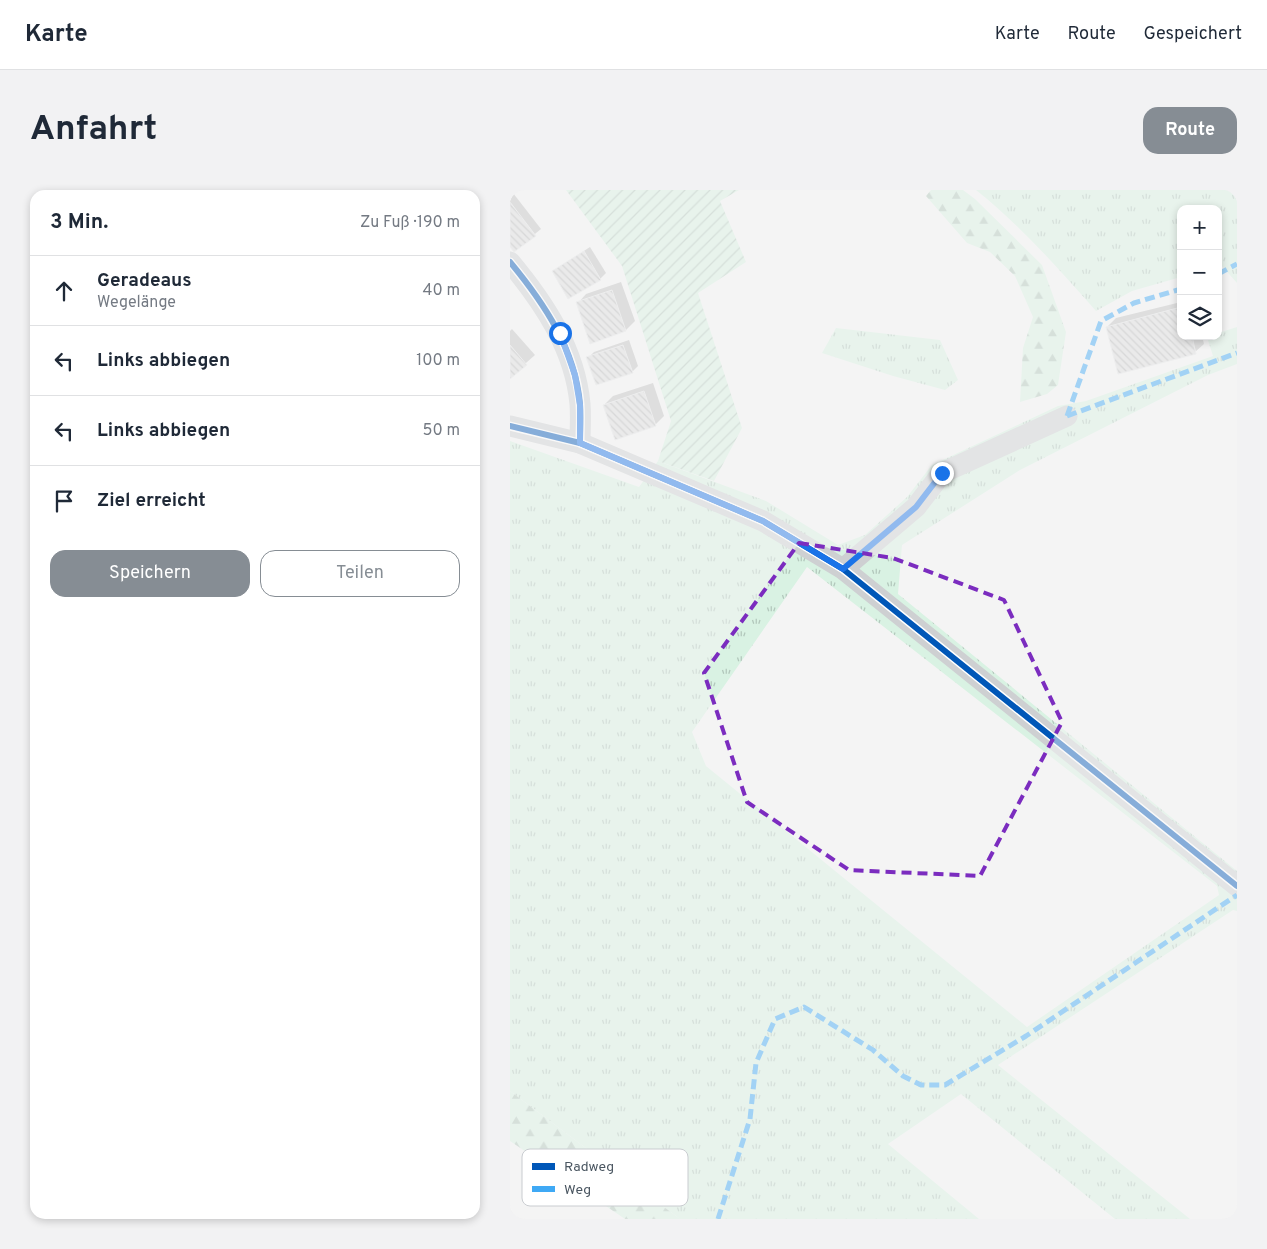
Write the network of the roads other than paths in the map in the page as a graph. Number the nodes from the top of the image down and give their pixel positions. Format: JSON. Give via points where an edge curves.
{"nodes":[{"id":1,"x":510,"y":262,"type":"edge"},
{"id":2,"x":1067,"y":416,"type":"dead end"},
{"id":3,"x":510,"y":426,"type":"edge"},
{"id":4,"x":580,"y":443,"type":"junction"},
{"id":5,"x":843,"y":569,"type":"junction"},
{"id":6,"x":1237,"y":886,"type":"edge"}],
"edges":[{"from":1,"to":4,"type":"street","via":[[560,333],[575,375]]},
{"from":2,"to":5,"type":"street","via":[[942,473],[916,507]]},
{"from":3,"to":4,"type":"street"},
{"from":4,"to":5,"type":"street","via":[[763,521]]},
{"from":5,"to":6,"type":"street"}]}
